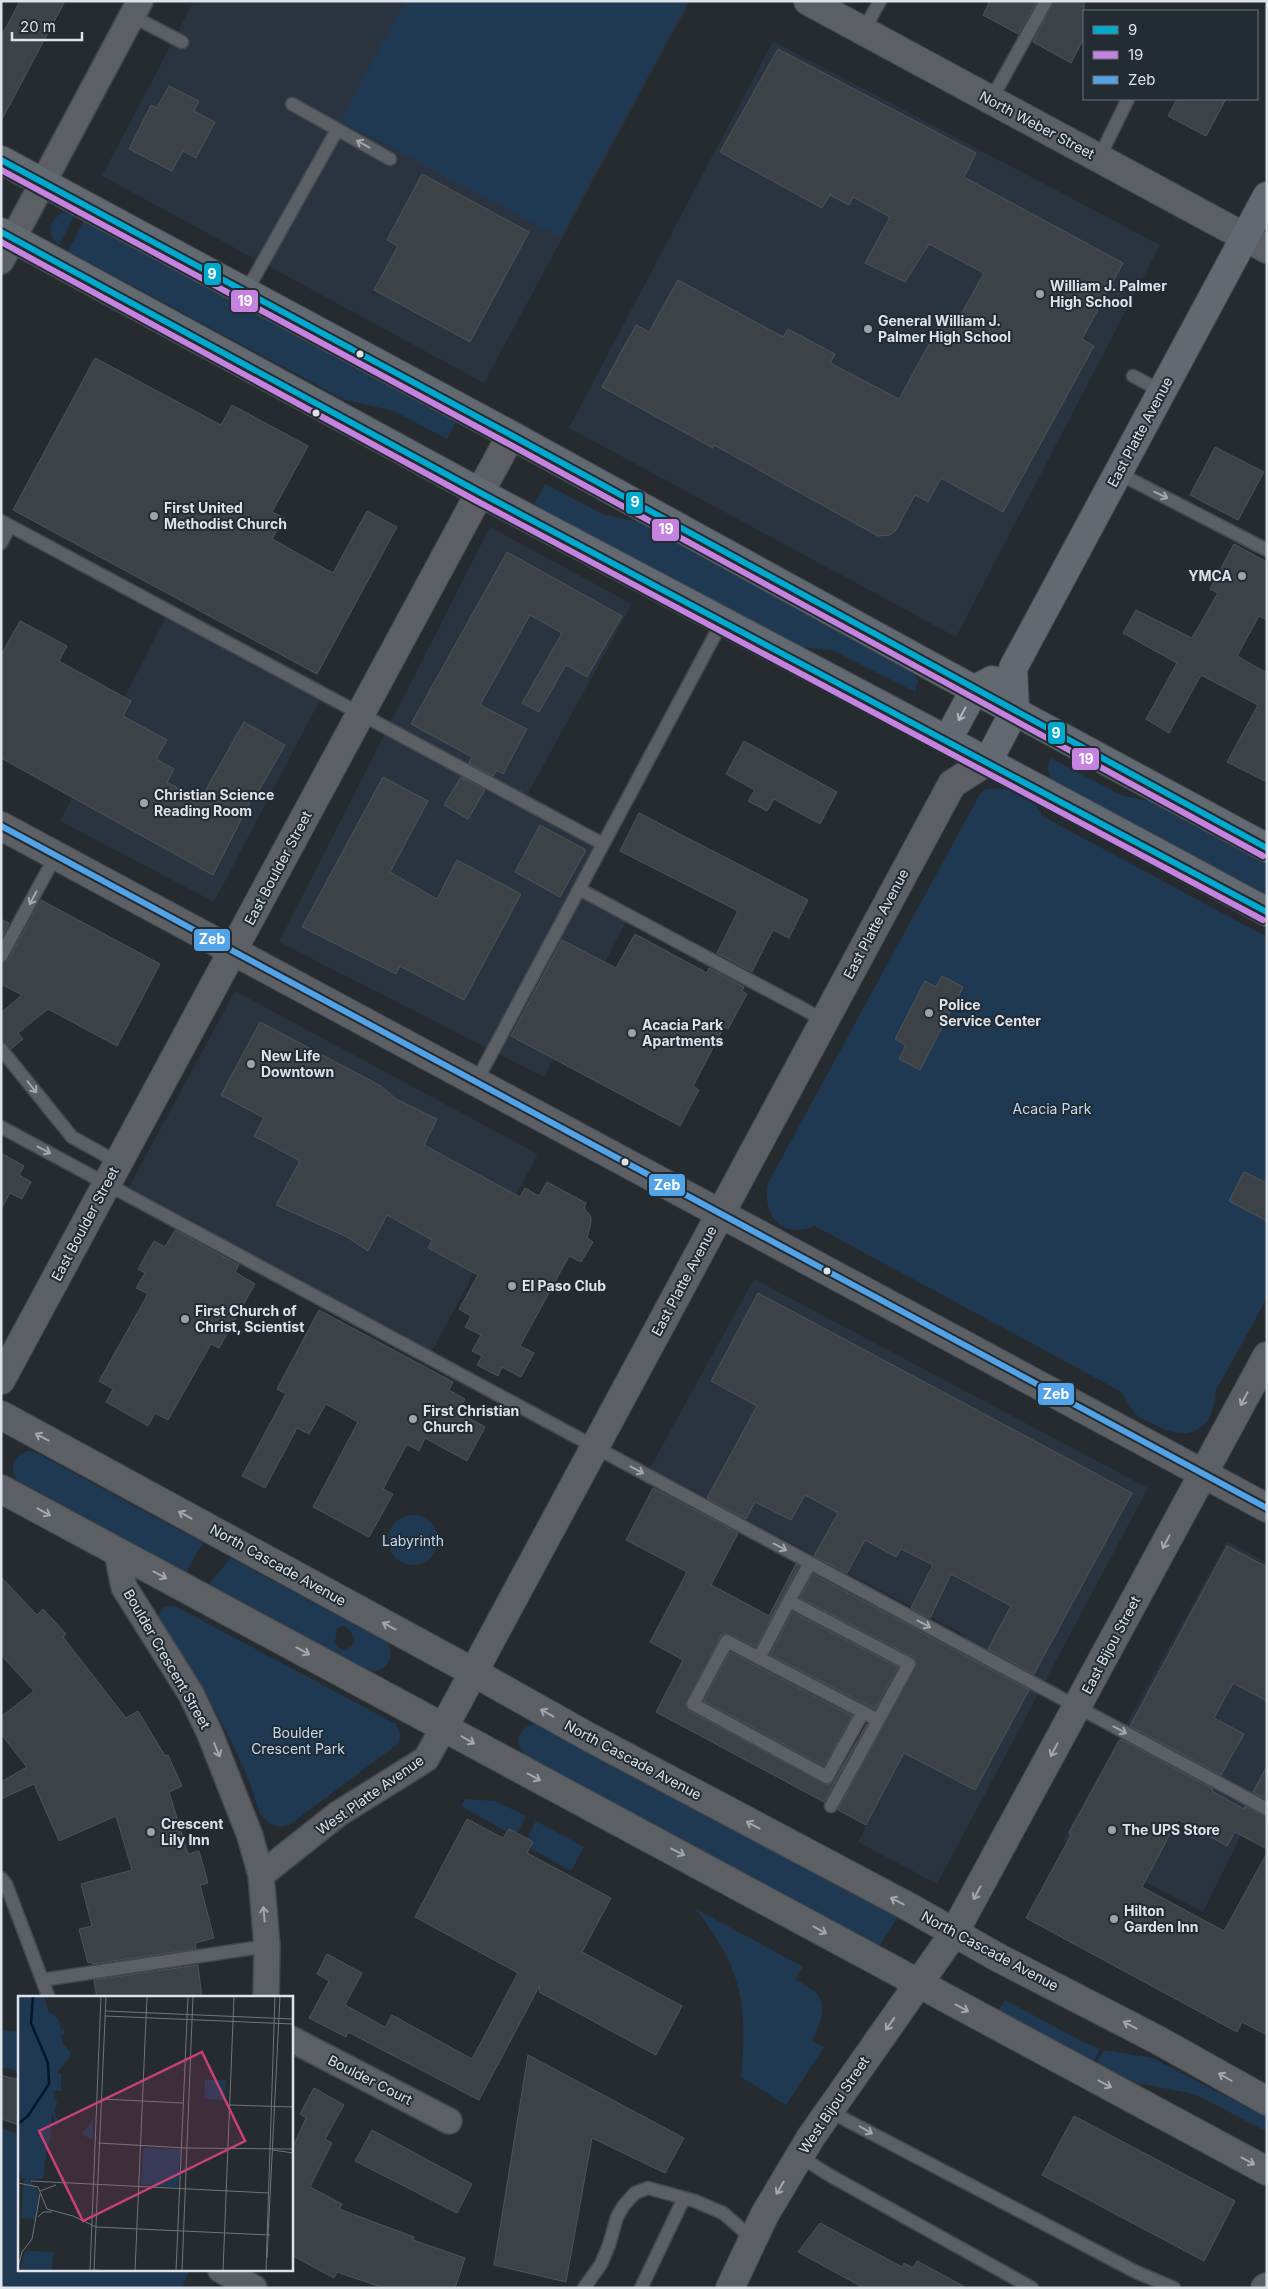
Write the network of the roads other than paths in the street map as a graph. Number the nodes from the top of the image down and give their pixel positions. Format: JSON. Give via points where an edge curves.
{"nodes":[{"id":1,"x":808,"y":1,"type":"edge"},
{"id":2,"x":880,"y":1,"type":"edge"},
{"id":3,"x":1046,"y":1,"type":"edge"},
{"id":4,"x":136,"y":8,"type":"edge"},
{"id":5,"x":863,"y":31,"type":"junction"},
{"id":6,"x":182,"y":42,"type":"dead end"},
{"id":7,"x":991,"y":100,"type":"junction"},
{"id":8,"x":1128,"y":100,"type":"edge"},
{"id":9,"x":292,"y":104,"type":"dead end"},
{"id":10,"x":337,"y":130,"type":"junction"},
{"id":11,"x":1099,"y":158,"type":"junction"},
{"id":12,"x":390,"y":159,"type":"dead end"},
{"id":13,"x":1,"y":160,"type":"edge"},
{"id":14,"x":42,"y":182,"type":"junction"},
{"id":15,"x":1267,"y":196,"type":"edge"},
{"id":16,"x":1256,"y":243,"type":"edge"},
{"id":17,"x":5,"y":244,"type":"edge"},
{"id":18,"x":246,"y":292,"type":"junction"},
{"id":19,"x":1133,"y":376,"type":"dead end"},
{"id":20,"x":1161,"y":391,"type":"junction"},
{"id":21,"x":511,"y":435,"type":"junction"},
{"id":22,"x":1118,"y":473,"type":"junction"},
{"id":23,"x":480,"y":492,"type":"junction"},
{"id":24,"x":5,"y":523,"type":"edge"},
{"id":25,"x":1,"y":542,"type":"edge"},
{"id":26,"x":1267,"y":550,"type":"edge"},
{"id":27,"x":723,"y":620,"type":"junction"},
{"id":28,"x":1013,"y":668,"type":"junction"},
{"id":29,"x":975,"y":688,"type":"junction"},
{"id":30,"x":1015,"y":710,"type":"junction"},
{"id":31,"x":361,"y":714,"type":"junction"},
{"id":32,"x":948,"y":739,"type":"junction"},
{"id":33,"x":988,"y":761,"type":"junction"},
{"id":34,"x":952,"y":784,"type":"junction"},
{"id":35,"x":1,"y":826,"type":"edge"},
{"id":36,"x":603,"y":844,"type":"junction"},
{"id":37,"x":1267,"y":848,"type":"edge"},
{"id":38,"x":56,"y":855,"type":"junction"},
{"id":39,"x":579,"y":889,"type":"junction"},
{"id":40,"x":1267,"y":912,"type":"edge"},
{"id":41,"x":233,"y":951,"type":"junction"},
{"id":42,"x":1,"y":956,"type":"edge"},
{"id":43,"x":824,"y":1020,"type":"junction"},
{"id":44,"x":1,"y":1049,"type":"edge"},
{"id":45,"x":476,"y":1082,"type":"junction"},
{"id":46,"x":1,"y":1127,"type":"edge"},
{"id":47,"x":113,"y":1173,"type":"junction"},
{"id":48,"x":720,"y":1214,"type":"junction"},
{"id":49,"x":1267,"y":1356,"type":"edge"},
{"id":50,"x":1,"y":1380,"type":"edge"},
{"id":51,"x":1,"y":1415,"type":"edge"},
{"id":52,"x":594,"y":1447,"type":"junction"},
{"id":53,"x":1203,"y":1474,"type":"junction"},
{"id":54,"x":1,"y":1489,"type":"edge"},
{"id":55,"x":1267,"y":1508,"type":"edge"},
{"id":56,"x":116,"y":1552,"type":"junction"},
{"id":57,"x":810,"y":1563,"type":"junction"},
{"id":58,"x":789,"y":1601,"type":"junction"},
{"id":59,"x":759,"y":1658,"type":"junction"},
{"id":60,"x":473,"y":1672,"type":"junction"},
{"id":61,"x":1077,"y":1707,"type":"junction"},
{"id":62,"x":863,"y":1712,"type":"junction"},
{"id":63,"x":878,"y":1720,"type":"junction"},
{"id":64,"x":444,"y":1727,"type":"junction"},
{"id":65,"x":831,"y":1806,"type":"dead end"},
{"id":66,"x":1267,"y":1809,"type":"edge"},
{"id":67,"x":261,"y":1875,"type":"junction"},
{"id":68,"x":1,"y":1878,"type":"edge"},
{"id":69,"x":954,"y":1933,"type":"junction"},
{"id":70,"x":267,"y":1946,"type":"junction"},
{"id":71,"x":42,"y":1980,"type":"junction"},
{"id":72,"x":919,"y":1985,"type":"junction"},
{"id":73,"x":48,"y":1996,"type":"edge"},
{"id":74,"x":266,"y":1996,"type":"edge"},
{"id":75,"x":292,"y":2040,"type":"edge"},
{"id":76,"x":1267,"y":2101,"type":"edge"},
{"id":77,"x":829,"y":2111,"type":"junction"},
{"id":78,"x":449,"y":2121,"type":"dead end"},
{"id":79,"x":799,"y":2156,"type":"junction"},
{"id":80,"x":1267,"y":2170,"type":"edge"},
{"id":81,"x":684,"y":2198,"type":"junction"},
{"id":82,"x":753,"y":2239,"type":"junction"},
{"id":83,"x":225,"y":2272,"type":"edge"},
{"id":84,"x":1167,"y":2286,"type":"edge"},
{"id":85,"x":254,"y":2288,"type":"edge"},
{"id":86,"x":584,"y":2288,"type":"edge"},
{"id":87,"x":641,"y":2288,"type":"edge"},
{"id":88,"x":730,"y":2288,"type":"edge"},
{"id":89,"x":1032,"y":2288,"type":"edge"}],
"edges":[{"from":1,"to":5,"type":"main road","name":"North Weber Street"},
{"from":2,"to":5,"type":"lane"},
{"from":3,"to":7,"type":"lane"},
{"from":4,"to":6,"type":"lane"},
{"from":4,"to":14,"type":"street"},
{"from":5,"to":7,"type":"main road","name":"North Weber Street"},
{"from":7,"to":11,"type":"main road","name":"North Weber Street"},
{"from":8,"to":11,"type":"lane"},
{"from":9,"to":10,"type":"lane"},
{"from":12,"to":10,"type":"lane","one_way":true},
{"from":10,"to":18,"type":"lane"},
{"from":11,"to":16,"type":"main road","name":"North Weber Street"},
{"from":13,"to":14,"type":"main road"},
{"from":14,"to":17,"type":"street"},
{"from":14,"to":18,"type":"main road"},
{"from":15,"to":16,"type":"main road","name":"East Platte Avenue"},
{"from":16,"to":20,"type":"main road","name":"East Platte Avenue"},
{"from":17,"to":23,"type":"main road"},
{"from":18,"to":21,"type":"main road"},
{"from":19,"to":20,"type":"lane"},
{"from":20,"to":22,"type":"main road","name":"East Platte Avenue"},
{"from":21,"to":23,"type":"main road","name":"East Boulder Street"},
{"from":21,"to":29,"type":"main road"},
{"from":22,"to":26,"type":"lane","one_way":true},
{"from":22,"to":28,"type":"main road","name":"East Platte Avenue"},
{"from":23,"to":27,"type":"main road"},
{"from":23,"to":31,"type":"main road","name":"East Boulder Street"},
{"from":24,"to":25,"type":"lane"},
{"from":24,"to":31,"type":"lane"},
{"from":27,"to":32,"type":"main road","via":[[867,699]]},
{"from":27,"to":36,"type":"lane"},
{"from":28,"to":29,"type":"main road"},
{"from":28,"to":30,"type":"main road"},
{"from":29,"to":30,"type":"main road"},
{"from":29,"to":32,"type":"main road","one_way":true},
{"from":30,"to":33,"type":"main road","name":"East Platte Avenue"},
{"from":30,"to":37,"type":"main road"},
{"from":31,"to":36,"type":"lane"},
{"from":31,"to":41,"type":"main road","name":"East Boulder Street"},
{"from":32,"to":33,"type":"main road"},
{"from":32,"to":34,"type":"main road"},
{"from":33,"to":34,"type":"main road","name":"East Platte Avenue"},
{"from":33,"to":40,"type":"main road"},
{"from":34,"to":43,"type":"main road","name":"East Platte Avenue"},
{"from":35,"to":38,"type":"main road"},
{"from":36,"to":39,"type":"lane"},
{"from":38,"to":41,"type":"main road"},
{"from":38,"to":42,"type":"lane","one_way":true},
{"from":39,"to":43,"type":"lane"},
{"from":39,"to":45,"type":"lane"},
{"from":41,"to":45,"type":"main road"},
{"from":41,"to":47,"type":"main road","name":"East Boulder Street"},
{"from":43,"to":48,"type":"main road","name":"East Platte Avenue"},
{"from":44,"to":47,"type":"lane","one_way":true,"via":[[72,1137]]},
{"from":45,"to":48,"type":"main road"},
{"from":46,"to":47,"type":"lane","one_way":true},
{"from":47,"to":50,"type":"main road","name":"East Boulder Street"},
{"from":47,"to":52,"type":"lane"},
{"from":48,"to":52,"type":"main road","name":"East Platte Avenue"},
{"from":48,"to":53,"type":"main road"},
{"from":49,"to":53,"type":"main road","name":"East Bijou Street","one_way":true},
{"from":60,"to":51,"type":"main road","name":"North Cascade Avenue","one_way":true},
{"from":52,"to":57,"type":"lane","one_way":true},
{"from":52,"to":60,"type":"main road","name":"East Platte Avenue"},
{"from":53,"to":55,"type":"main road"},
{"from":53,"to":61,"type":"main road","name":"East Bijou Street","one_way":true},
{"from":54,"to":56,"type":"main road","one_way":true},
{"from":56,"to":64,"type":"main road","one_way":true},
{"from":56,"to":67,"type":"street","name":"Boulder Crescent Street","one_way":true,"via":[[124,1587],[190,1694],[210,1734],[250,1836]]},
{"from":57,"to":58,"type":"lane"},
{"from":57,"to":61,"type":"lane","one_way":true},
{"from":58,"to":59,"type":"lane"},
{"from":58,"to":63,"type":"lane","via":[[908,1664]]},
{"from":59,"to":62,"type":"lane"},
{"from":59,"to":62,"type":"lane","via":[[727,1641],[693,1704],[827,1777]]},
{"from":60,"to":64,"type":"main road","name":"West Platte Avenue"},
{"from":69,"to":60,"type":"main road","name":"North Cascade Avenue","one_way":true},
{"from":61,"to":66,"type":"lane","one_way":true},
{"from":61,"to":69,"type":"main road","name":"East Bijou Street","one_way":true},
{"from":62,"to":63,"type":"lane"},
{"from":63,"to":65,"type":"lane"},
{"from":64,"to":67,"type":"street","name":"West Platte Avenue","via":[[426,1759],[338,1814]]},
{"from":64,"to":72,"type":"main road","one_way":true},
{"from":70,"to":67,"type":"street","name":"Boulder Crescent Street","one_way":true},
{"from":68,"to":71,"type":"lane"},
{"from":69,"to":72,"type":"main road","name":"West Bijou Street"},
{"from":76,"to":69,"type":"main road","name":"North Cascade Avenue","one_way":true},
{"from":70,"to":71,"type":"lane"},
{"from":70,"to":74,"type":"street","name":"Boulder Crescent Street"},
{"from":71,"to":73,"type":"lane"},
{"from":72,"to":77,"type":"main road","name":"West Bijou Street","one_way":true},
{"from":72,"to":80,"type":"main road","one_way":true},
{"from":75,"to":78,"type":"street","name":"Boulder Court"},
{"from":77,"to":79,"type":"main road","name":"West Bijou Street"},
{"from":77,"to":84,"type":"lane","one_way":true},
{"from":79,"to":82,"type":"main road","name":"West Bijou Street","one_way":true},
{"from":79,"to":89,"type":"lane"},
{"from":81,"to":82,"type":"lane","via":[[723,2213]]},
{"from":81,"to":86,"type":"lane","via":[[648,2188],[635,2193],[617,2217],[610,2245]]},
{"from":81,"to":87,"type":"lane"},
{"from":82,"to":88,"type":"main road","name":"West Bijou Street"},
{"from":83,"to":85,"type":"street"}]}
